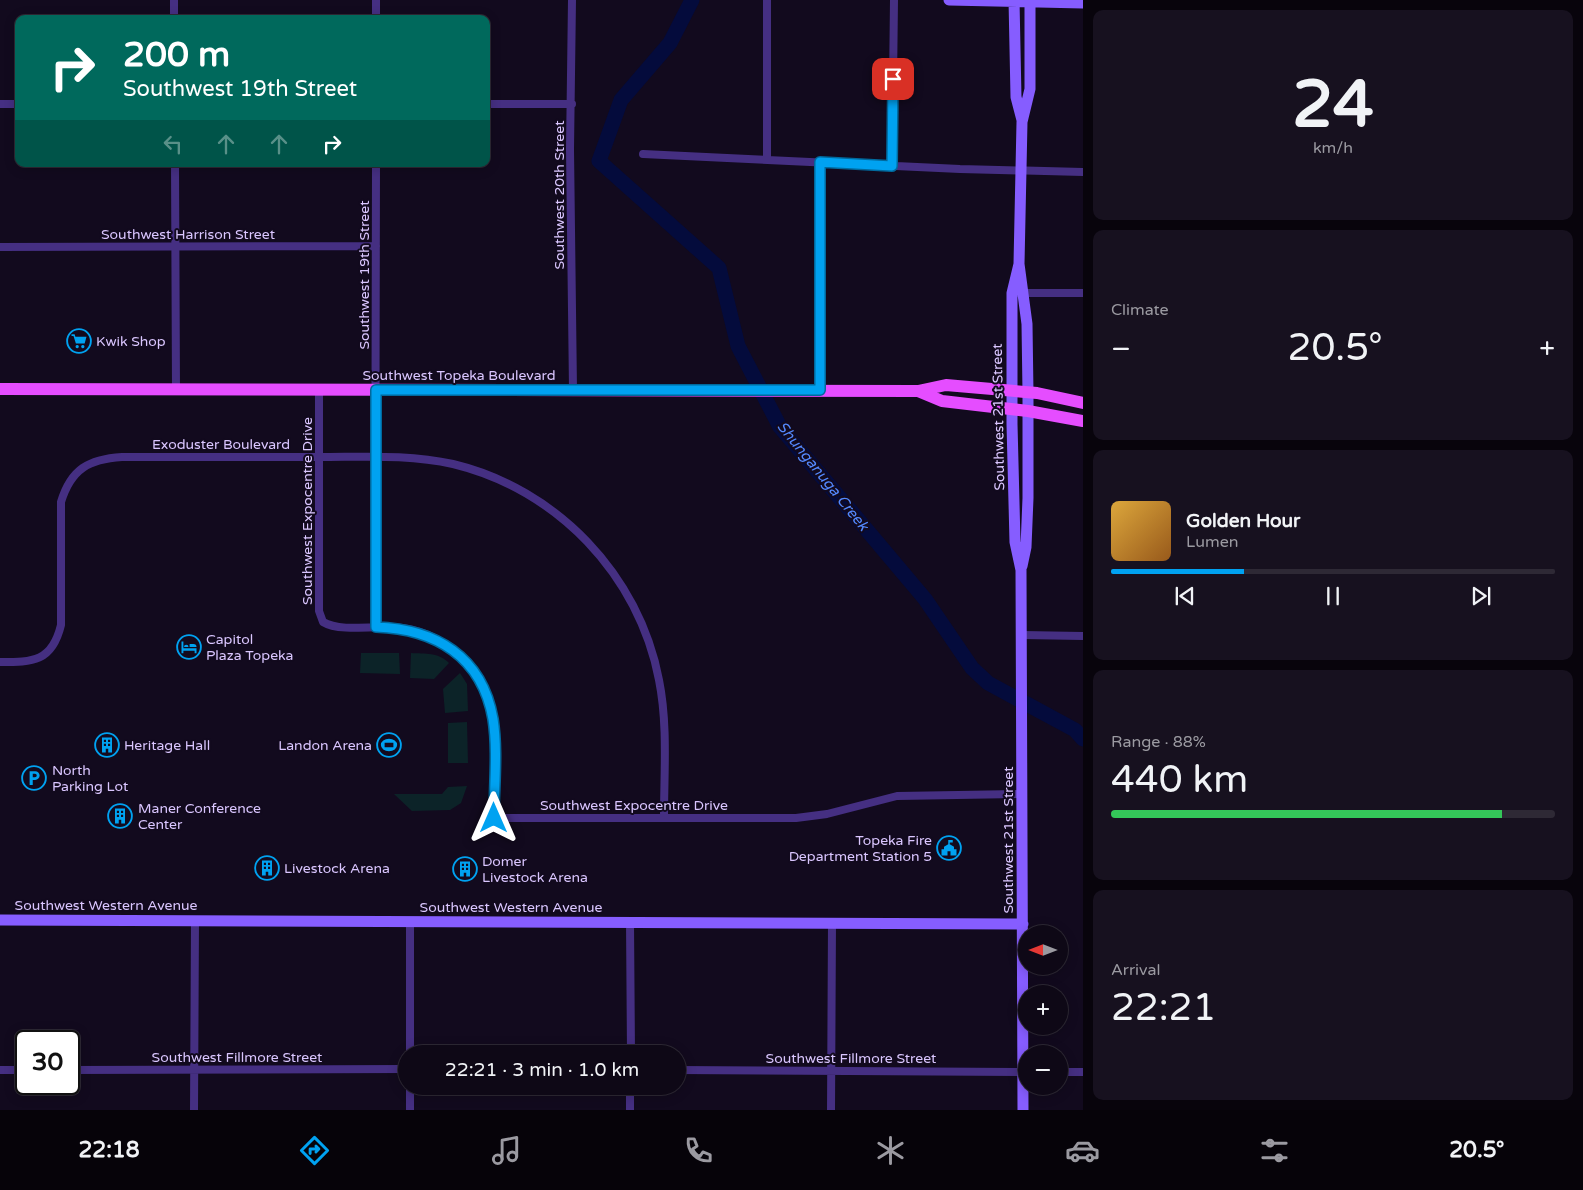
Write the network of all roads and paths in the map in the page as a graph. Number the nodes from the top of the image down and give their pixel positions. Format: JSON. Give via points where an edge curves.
{"nodes":[{"id":1,"x":174,"y":0,"type":"edge"},
{"id":2,"x":376,"y":0,"type":"edge"},
{"id":3,"x":572,"y":0,"type":"edge"},
{"id":4,"x":767,"y":0,"type":"edge"},
{"id":5,"x":894,"y":0,"type":"edge"},
{"id":6,"x":949,"y":0,"type":"edge"},
{"id":7,"x":1014,"y":1,"type":"edge"},
{"id":8,"x":1030,"y":1,"type":"edge"},
{"id":9,"x":1083,"y":4,"type":"edge"},
{"id":10,"x":174,"y":15,"type":"edge"},
{"id":11,"x":376,"y":15,"type":"edge"},
{"id":12,"x":0,"y":104,"type":"edge"},
{"id":13,"x":15,"y":104,"type":"edge"},
{"id":14,"x":490,"y":104,"type":"edge"},
{"id":15,"x":572,"y":104,"type":"junction"},
{"id":16,"x":1022,"y":122,"type":"junction"},
{"id":17,"x":643,"y":154,"type":"dead end"},
{"id":18,"x":767,"y":160,"type":"junction"},
{"id":19,"x":820,"y":162,"type":"junction"},
{"id":20,"x":892,"y":166,"type":"junction"},
{"id":21,"x":175,"y":167,"type":"edge"},
{"id":22,"x":376,"y":167,"type":"edge"},
{"id":23,"x":1022,"y":171,"type":"junction"},
{"id":24,"x":1083,"y":172,"type":"edge"},
{"id":25,"x":376,"y":246,"type":"junction"},
{"id":26,"x":0,"y":247,"type":"edge"},
{"id":27,"x":175,"y":247,"type":"junction"},
{"id":28,"x":1019,"y":264,"type":"junction"},
{"id":29,"x":1012,"y":293,"type":"junction"},
{"id":30,"x":1024,"y":293,"type":"junction"},
{"id":31,"x":1083,"y":293,"type":"edge"},
{"id":32,"x":0,"y":390,"type":"edge"},
{"id":33,"x":176,"y":390,"type":"junction"},
{"id":34,"x":318,"y":390,"type":"junction"},
{"id":35,"x":376,"y":390,"type":"junction"},
{"id":36,"x":573,"y":390,"type":"junction"},
{"id":37,"x":820,"y":390,"type":"junction"},
{"id":38,"x":918,"y":391,"type":"junction"},
{"id":39,"x":1012,"y":392,"type":"junction"},
{"id":40,"x":1028,"y":393,"type":"junction"},
{"id":41,"x":1083,"y":403,"type":"edge"},
{"id":42,"x":1012,"y":409,"type":"junction"},
{"id":43,"x":1028,"y":411,"type":"junction"},
{"id":44,"x":1083,"y":421,"type":"edge"},
{"id":45,"x":320,"y":457,"type":"junction"},
{"id":46,"x":376,"y":457,"type":"junction"},
{"id":47,"x":1021,"y":570,"type":"junction"},
{"id":48,"x":376,"y":627,"type":"junction"},
{"id":49,"x":1022,"y":635,"type":"junction"},
{"id":50,"x":1083,"y":636,"type":"edge"},
{"id":51,"x":0,"y":662,"type":"edge"},
{"id":52,"x":1022,"y":794,"type":"junction"},
{"id":53,"x":664,"y":818,"type":"junction"},
{"id":54,"x":0,"y":920,"type":"edge"},
{"id":55,"x":195,"y":920,"type":"junction"},
{"id":56,"x":410,"y":921,"type":"junction"},
{"id":57,"x":630,"y":922,"type":"junction"},
{"id":58,"x":832,"y":923,"type":"junction"},
{"id":59,"x":1023,"y":924,"type":"junction"},
{"id":60,"x":410,"y":1045,"type":"edge"},
{"id":61,"x":631,"y":1045,"type":"edge"},
{"id":62,"x":1024,"y":1045,"type":"edge"},
{"id":63,"x":194,"y":1069,"type":"junction"},
{"id":64,"x":398,"y":1069,"type":"edge"},
{"id":65,"x":0,"y":1070,"type":"edge"},
{"id":66,"x":15,"y":1070,"type":"edge"},
{"id":67,"x":80,"y":1070,"type":"edge"},
{"id":68,"x":686,"y":1070,"type":"edge"},
{"id":69,"x":832,"y":1070,"type":"junction"},
{"id":70,"x":1018,"y":1072,"type":"edge"},
{"id":71,"x":1068,"y":1072,"type":"edge"},
{"id":72,"x":1083,"y":1072,"type":"edge"},
{"id":73,"x":410,"y":1095,"type":"edge"},
{"id":74,"x":630,"y":1095,"type":"edge"},
{"id":75,"x":1023,"y":1095,"type":"edge"},
{"id":76,"x":194,"y":1110,"type":"edge"},
{"id":77,"x":410,"y":1110,"type":"edge"},
{"id":78,"x":630,"y":1110,"type":"edge"},
{"id":79,"x":831,"y":1110,"type":"edge"},
{"id":80,"x":1023,"y":1110,"type":"edge"}],
"edges":[{"from":1,"to":10,"type":"street"},
{"from":2,"to":11,"type":"street"},
{"from":3,"to":15,"type":"street","name":"Southwest 20th Street"},
{"from":4,"to":18,"type":"street"},
{"from":5,"to":20,"type":"street"},
{"from":6,"to":7,"type":"main road"},
{"from":7,"to":8,"type":"main road"},
{"from":7,"to":16,"type":"main road","name":"Southwest 21st Street","via":[[1016,98]]},
{"from":8,"to":9,"type":"main road"},
{"from":8,"to":16,"type":"main road","name":"Southwest 21st Street","via":[[1030,90]]},
{"from":12,"to":13,"type":"street"},
{"from":14,"to":15,"type":"street"},
{"from":15,"to":36,"type":"street","name":"Southwest 20th Street"},
{"from":16,"to":23,"type":"main road","name":"Southwest 21st Street"},
{"from":17,"to":18,"type":"street"},
{"from":18,"to":19,"type":"street"},
{"from":19,"to":20,"type":"street"},
{"from":19,"to":37,"type":"street"},
{"from":20,"to":23,"type":"street"},
{"from":21,"to":27,"type":"street"},
{"from":22,"to":25,"type":"street","name":"Southwest 19th Street"},
{"from":23,"to":24,"type":"street"},
{"from":23,"to":28,"type":"main road","name":"Southwest 21st Street"},
{"from":25,"to":27,"type":"street","name":"Southwest Harrison Street"},
{"from":25,"to":35,"type":"street","name":"Southwest 19th Street"},
{"from":26,"to":27,"type":"street","name":"Southwest Harrison Street"},
{"from":27,"to":33,"type":"street"},
{"from":28,"to":29,"type":"main road","name":"Southwest 21st Street"},
{"from":28,"to":30,"type":"main road","name":"Southwest 21st Street"},
{"from":29,"to":30,"type":"street"},
{"from":29,"to":39,"type":"main road","name":"Southwest 21st Street"},
{"from":30,"to":31,"type":"street"},
{"from":30,"to":40,"type":"main road","name":"Southwest 21st Street"},
{"from":32,"to":33,"type":"main road","name":"Southwest Topeka Boulevard"},
{"from":33,"to":34,"type":"main road","name":"Southwest Topeka Boulevard"},
{"from":34,"to":35,"type":"main road","name":"Southwest Topeka Boulevard"},
{"from":34,"to":45,"type":"street","name":"Southwest Expocentre Drive"},
{"from":35,"to":36,"type":"main road","name":"Southwest Topeka Boulevard"},
{"from":35,"to":46,"type":"street","name":"Southwest 19th Street"},
{"from":36,"to":37,"type":"main road","name":"Southwest Topeka Boulevard"},
{"from":37,"to":38,"type":"main road","name":"Southwest Topeka Boulevard"},
{"from":38,"to":39,"type":"main road","name":"Southwest Topeka Boulevard","via":[[946,385]]},
{"from":38,"to":42,"type":"main road","name":"Southwest Topeka Boulevard","via":[[942,401]]},
{"from":39,"to":40,"type":"main road","name":"Southwest Topeka Boulevard"},
{"from":39,"to":42,"type":"main road","name":"Southwest 21st Street"},
{"from":40,"to":41,"type":"main road","name":"Southwest Topeka Boulevard"},
{"from":40,"to":43,"type":"main road","name":"Southwest 21st Street"},
{"from":42,"to":43,"type":"main road","name":"Southwest Topeka Boulevard"},
{"from":42,"to":47,"type":"main road","name":"Southwest 21st Street","via":[[1015,542]]},
{"from":43,"to":44,"type":"main road","name":"Southwest Topeka Boulevard"},
{"from":43,"to":47,"type":"main road","name":"Southwest 21st Street","via":[[1026,547]]},
{"from":45,"to":46,"type":"street","name":"Exoduster Boulevard"},
{"from":45,"to":48,"type":"street","name":"Southwest Expocentre Drive","via":[[319,611],[327,624]]},
{"from":45,"to":51,"type":"street","name":"Exoduster Boulevard","via":[[122,457],[87,464],[65,487],[61,502],[61,625],[58,636],[51,649],[37,660]]},
{"from":46,"to":48,"type":"street","name":"Southwest 19th Street"},
{"from":46,"to":53,"type":"street","name":"Exoduster Boulevard","via":[[446,462],[507,483],[544,504],[567,522],[607,564],[637,612],[656,666],[664,723]]},
{"from":47,"to":49,"type":"main road","name":"Southwest 21st Street"},
{"from":48,"to":53,"type":"street","name":"Southwest Expocentre Drive","via":[[415,631],[438,640],[460,656],[478,678],[485,690],[493,721],[494,818]]},
{"from":49,"to":50,"type":"street"},
{"from":49,"to":52,"type":"main road","name":"Southwest 21st Street"},
{"from":52,"to":53,"type":"street","name":"Southwest Expocentre Drive","via":[[897,796],[827,814],[796,818]]},
{"from":52,"to":59,"type":"main road","name":"Southwest 21st Street"},
{"from":54,"to":55,"type":"main road","name":"Southwest Western Avenue"},
{"from":55,"to":56,"type":"main road","name":"Southwest Western Avenue"},
{"from":55,"to":63,"type":"street"},
{"from":56,"to":57,"type":"main road","name":"Southwest Western Avenue"},
{"from":56,"to":60,"type":"street"},
{"from":57,"to":58,"type":"main road","name":"Southwest Western Avenue"},
{"from":57,"to":61,"type":"street"},
{"from":58,"to":59,"type":"main road","name":"Southwest Western Avenue"},
{"from":58,"to":69,"type":"street"},
{"from":59,"to":62,"type":"main road","name":"Southwest 21st Street"},
{"from":63,"to":64,"type":"street","name":"Southwest Fillmore Street"},
{"from":63,"to":67,"type":"street","name":"Southwest Fillmore Street"},
{"from":63,"to":76,"type":"street"},
{"from":65,"to":66,"type":"street"},
{"from":68,"to":69,"type":"street","name":"Southwest Fillmore Street"},
{"from":69,"to":70,"type":"street","name":"Southwest Fillmore Street"},
{"from":69,"to":79,"type":"street"},
{"from":71,"to":72,"type":"street"},
{"from":73,"to":77,"type":"street"},
{"from":74,"to":78,"type":"street"},
{"from":75,"to":80,"type":"main road","name":"Southwest 21st Street"}]}
